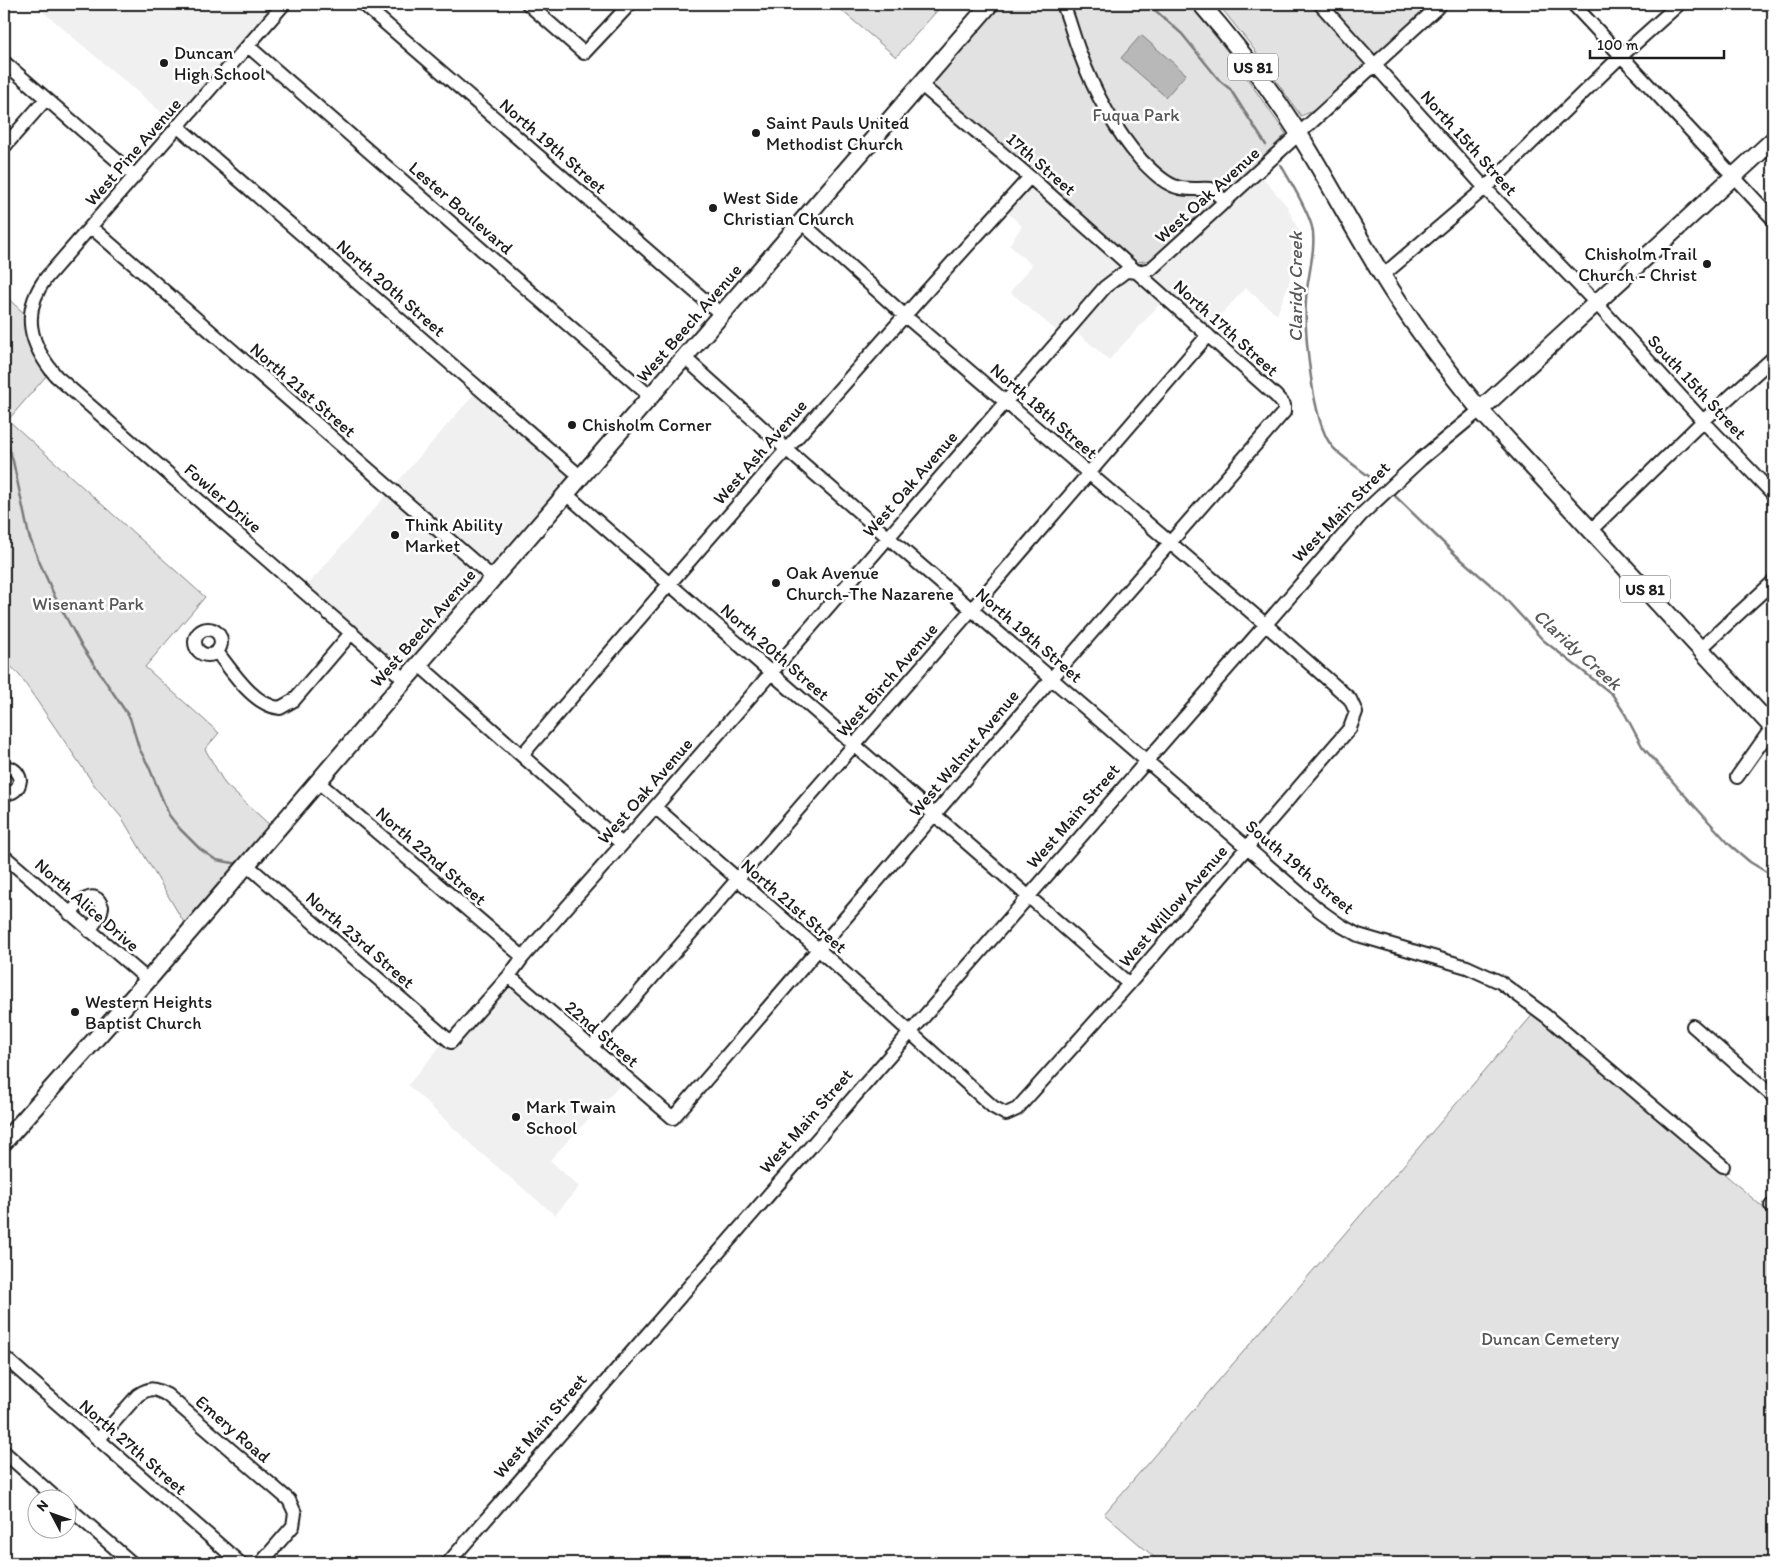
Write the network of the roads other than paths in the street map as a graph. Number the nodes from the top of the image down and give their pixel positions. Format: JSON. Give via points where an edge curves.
{"nodes":[{"id":1,"x":284,"y":4,"type":"edge"},
{"id":2,"x":363,"y":4,"type":"edge"},
{"id":3,"x":528,"y":4,"type":"edge"},
{"id":4,"x":630,"y":4,"type":"edge"},
{"id":5,"x":990,"y":4,"type":"edge"},
{"id":6,"x":1063,"y":4,"type":"edge"},
{"id":7,"x":1201,"y":4,"type":"edge"},
{"id":8,"x":1320,"y":4,"type":"edge"},
{"id":9,"x":1441,"y":4,"type":"edge"},
{"id":10,"x":1573,"y":4,"type":"edge"},
{"id":11,"x":1679,"y":4,"type":"edge"},
{"id":12,"x":248,"y":46,"type":"junction"},
{"id":13,"x":1621,"y":56,"type":"junction"},
{"id":14,"x":4,"y":62,"type":"edge"},
{"id":15,"x":1375,"y":64,"type":"junction"},
{"id":16,"x":920,"y":84,"type":"junction"},
{"id":17,"x":46,"y":99,"type":"junction"},
{"id":18,"x":178,"y":126,"type":"junction"},
{"id":19,"x":1299,"y":134,"type":"junction"},
{"id":20,"x":1773,"y":140,"type":"edge"},
{"id":21,"x":4,"y":147,"type":"edge"},
{"id":22,"x":135,"y":176,"type":"junction"},
{"id":23,"x":1735,"y":176,"type":"junction"},
{"id":24,"x":1030,"y":177,"type":"junction"},
{"id":25,"x":1485,"y":188,"type":"junction"},
{"id":26,"x":1226,"y":202,"type":"junction"},
{"id":27,"x":1773,"y":219,"type":"edge"},
{"id":28,"x":802,"y":223,"type":"junction"},
{"id":29,"x":91,"y":227,"type":"junction"},
{"id":30,"x":1138,"y":272,"type":"junction"},
{"id":31,"x":1382,"y":276,"type":"junction"},
{"id":32,"x":1596,"y":303,"type":"junction"},
{"id":33,"x":904,"y":314,"type":"junction"},
{"id":34,"x":722,"y":315,"type":"junction"},
{"id":35,"x":32,"y":332,"type":"joint"},
{"id":36,"x":1208,"y":335,"type":"junction"},
{"id":37,"x":684,"y":358,"type":"junction"},
{"id":38,"x":1773,"y":358,"type":"edge"},
{"id":39,"x":651,"y":397,"type":"junction"},
{"id":40,"x":1006,"y":401,"type":"junction"},
{"id":41,"x":1480,"y":410,"type":"junction"},
{"id":42,"x":1284,"y":412,"type":"joint"},
{"id":43,"x":1703,"y":421,"type":"junction"},
{"id":44,"x":786,"y":449,"type":"junction"},
{"id":45,"x":1089,"y":472,"type":"junction"},
{"id":46,"x":581,"y":477,"type":"junction"},
{"id":47,"x":566,"y":494,"type":"junction"},
{"id":48,"x":1773,"y":494,"type":"edge"},
{"id":49,"x":1591,"y":530,"type":"junction"},
{"id":50,"x":888,"y":537,"type":"junction"},
{"id":51,"x":1170,"y":543,"type":"junction"},
{"id":52,"x":493,"y":578,"type":"junction"},
{"id":53,"x":1773,"y":582,"type":"edge"},
{"id":54,"x":668,"y":584,"type":"junction"},
{"id":55,"x":972,"y":609,"type":"junction"},
{"id":56,"x":1265,"y":624,"type":"junction"},
{"id":57,"x":352,"y":632,"type":"junction"},
{"id":58,"x":1700,"y":649,"type":"junction"},
{"id":59,"x":217,"y":652,"type":"dead end"},
{"id":60,"x":418,"y":664,"type":"junction"},
{"id":61,"x":771,"y":672,"type":"junction"},
{"id":62,"x":1051,"y":678,"type":"junction"},
{"id":63,"x":405,"y":680,"type":"junction"},
{"id":64,"x":1356,"y":712,"type":"joint"},
{"id":65,"x":1773,"y":727,"type":"edge"},
{"id":66,"x":855,"y":744,"type":"junction"},
{"id":67,"x":522,"y":755,"type":"junction"},
{"id":68,"x":1148,"y":760,"type":"junction"},
{"id":69,"x":4,"y":768,"type":"edge"},
{"id":70,"x":1737,"y":777,"type":"dead end"},
{"id":71,"x":317,"y":781,"type":"junction"},
{"id":72,"x":4,"y":793,"type":"edge"},
{"id":73,"x":655,"y":807,"type":"junction"},
{"id":74,"x":936,"y":815,"type":"junction"},
{"id":75,"x":622,"y":844,"type":"junction"},
{"id":76,"x":1248,"y":847,"type":"junction"},
{"id":77,"x":4,"y":856,"type":"edge"},
{"id":78,"x":246,"y":864,"type":"junction"},
{"id":79,"x":737,"y":879,"type":"junction"},
{"id":80,"x":1030,"y":896,"type":"junction"},
{"id":81,"x":70,"y":914,"type":"junction"},
{"id":82,"x":89,"y":931,"type":"junction"},
{"id":83,"x":818,"y":949,"type":"junction"},
{"id":84,"x":523,"y":957,"type":"junction"},
{"id":85,"x":509,"y":976,"type":"junction"},
{"id":86,"x":148,"y":980,"type":"junction"},
{"id":87,"x":1129,"y":984,"type":"junction"},
{"id":88,"x":1693,"y":1026,"type":"dead end"},
{"id":89,"x":910,"y":1032,"type":"junction"},
{"id":90,"x":451,"y":1042,"type":"joint"},
{"id":91,"x":590,"y":1048,"type":"junction"},
{"id":92,"x":1773,"y":1096,"type":"edge"},
{"id":93,"x":1006,"y":1114,"type":"joint"},
{"id":94,"x":672,"y":1118,"type":"joint"},
{"id":95,"x":4,"y":1142,"type":"edge"},
{"id":96,"x":1723,"y":1166,"type":"dead end"},
{"id":97,"x":4,"y":1357,"type":"edge"},
{"id":98,"x":98,"y":1440,"type":"junction"},
{"id":99,"x":4,"y":1452,"type":"edge"},
{"id":100,"x":47,"y":1490,"type":"edge"},
{"id":101,"x":78,"y":1516,"type":"edge"},
{"id":102,"x":132,"y":1563,"type":"edge"},
{"id":103,"x":240,"y":1563,"type":"edge"},
{"id":104,"x":261,"y":1563,"type":"edge"},
{"id":105,"x":448,"y":1563,"type":"edge"}],
"edges":[{"from":1,"to":12,"type":"street","name":"West Pine Avenue"},
{"from":2,"to":34,"type":"street","name":"North 19th Street"},
{"from":3,"to":4,"type":"street","via":[[584,53]]},
{"from":5,"to":16,"type":"main road","name":"West Beech Avenue"},
{"from":6,"to":26,"type":"street","via":[[1093,84],[1132,149],[1149,168],[1174,186],[1211,189]]},
{"from":7,"to":19,"type":"main road","number":"US 81","via":[[1247,60]]},
{"from":8,"to":15,"type":"street","name":"North 15th Street"},
{"from":9,"to":15,"type":"street","name":"West Oak Avenue"},
{"from":10,"to":13,"type":"street"},
{"from":11,"to":13,"type":"street"},
{"from":12,"to":18,"type":"street","name":"West Pine Avenue"},
{"from":12,"to":39,"type":"street","name":"Lester Boulevard"},
{"from":13,"to":23,"type":"street"},
{"from":13,"to":25,"type":"street"},
{"from":14,"to":17,"type":"street"},
{"from":15,"to":19,"type":"street","name":"West Oak Avenue"},
{"from":15,"to":25,"type":"street","name":"North 15th Street"},
{"from":16,"to":24,"type":"street","name":"17th Street"},
{"from":16,"to":28,"type":"main road","name":"West Beech Avenue"},
{"from":17,"to":21,"type":"street"},
{"from":17,"to":22,"type":"street"},
{"from":18,"to":22,"type":"street","name":"West Pine Avenue"},
{"from":18,"to":46,"type":"street","name":"North 20th Street"},
{"from":19,"to":26,"type":"street","name":"West Oak Avenue"},
{"from":19,"to":31,"type":"main road","number":"US 81"},
{"from":20,"to":23,"type":"main road","name":"West Main Street"},
{"from":22,"to":29,"type":"street","name":"West Pine Avenue"},
{"from":23,"to":27,"type":"street"},
{"from":23,"to":32,"type":"main road","name":"West Main Street"},
{"from":24,"to":30,"type":"street","name":"17th Street"},
{"from":24,"to":33,"type":"street","name":"West Ash Avenue"},
{"from":25,"to":31,"type":"street"},
{"from":25,"to":32,"type":"street","name":"North 15th Street"},
{"from":26,"to":30,"type":"street","name":"West Oak Avenue","via":[[1151,270]]},
{"from":28,"to":33,"type":"street","name":"North 18th Street"},
{"from":28,"to":34,"type":"main road","name":"West Beech Avenue"},
{"from":29,"to":35,"type":"street","name":"West Pine Avenue","via":[[40,286],[31,313]]},
{"from":29,"to":52,"type":"street","name":"North 21st Street"},
{"from":30,"to":36,"type":"street","name":"North 17th Street"},
{"from":30,"to":40,"type":"street","name":"West Oak Avenue","via":[[1126,271],[1105,287]]},
{"from":31,"to":41,"type":"main road","number":"US 81"},
{"from":32,"to":41,"type":"main road","name":"West Main Street"},
{"from":32,"to":43,"type":"street","name":"South 15th Street"},
{"from":33,"to":40,"type":"street","name":"North 18th Street"},
{"from":33,"to":44,"type":"street","name":"West Ash Avenue"},
{"from":34,"to":37,"type":"main road","name":"West Beech Avenue"},
{"from":35,"to":57,"type":"street","name":"Fowler Drive","via":[[44,361],[56,376]]},
{"from":36,"to":42,"type":"street","name":"North 17th Street","via":[[1276,396],[1284,405]]},
{"from":36,"to":45,"type":"street","name":"West Birch Avenue"},
{"from":37,"to":39,"type":"main road","name":"West Beech Avenue"},
{"from":37,"to":44,"type":"street","name":"North 19th Street"},
{"from":38,"to":43,"type":"street"},
{"from":39,"to":46,"type":"main road","name":"West Beech Avenue"},
{"from":40,"to":45,"type":"street","name":"North 18th Street"},
{"from":40,"to":50,"type":"street","name":"West Oak Avenue"},
{"from":41,"to":49,"type":"main road","number":"US 81"},
{"from":41,"to":56,"type":"street","name":"West Main Street","via":[[1361,514]]},
{"from":42,"to":51,"type":"street","name":"West Walnut Avenue"},
{"from":43,"to":48,"type":"street","name":"South 15th Street"},
{"from":43,"to":49,"type":"street"},
{"from":44,"to":50,"type":"street","name":"North 19th Street"},
{"from":44,"to":54,"type":"street","name":"West Ash Avenue"},
{"from":45,"to":51,"type":"street","name":"North 18th Street"},
{"from":45,"to":55,"type":"street","name":"West Birch Avenue"},
{"from":46,"to":47,"type":"main road","name":"West Beech Avenue"},
{"from":47,"to":52,"type":"main road","name":"West Beech Avenue"},
{"from":47,"to":54,"type":"street","name":"North 20th Street"},
{"from":49,"to":58,"type":"main road","number":"US 81"},
{"from":50,"to":55,"type":"street","name":"North 19th Street"},
{"from":50,"to":61,"type":"street","name":"West Oak Avenue"},
{"from":51,"to":56,"type":"street","name":"North 18th Street"},
{"from":51,"to":62,"type":"street","name":"West Walnut Avenue"},
{"from":52,"to":60,"type":"main road","name":"West Beech Avenue"},
{"from":53,"to":58,"type":"street"},
{"from":54,"to":61,"type":"street","name":"North 20th Street"},
{"from":54,"to":67,"type":"street","name":"West Ash Avenue"},
{"from":55,"to":62,"type":"street","name":"North 19th Street"},
{"from":55,"to":66,"type":"street","name":"West Birch Avenue"},
{"from":56,"to":64,"type":"street","name":"North 18th Street","via":[[1350,699]]},
{"from":56,"to":68,"type":"street","name":"West Main Street"},
{"from":57,"to":59,"type":"street","via":[[294,700],[280,708],[271,707],[243,685]]},
{"from":57,"to":63,"type":"street","name":"Fowler Drive"},
{"from":58,"to":65,"type":"main road","number":"US 81"},
{"from":60,"to":63,"type":"main road","name":"West Beech Avenue"},
{"from":60,"to":67,"type":"street"},
{"from":61,"to":66,"type":"street","name":"North 20th Street"},
{"from":61,"to":73,"type":"street","name":"West Oak Avenue"},
{"from":62,"to":68,"type":"street","name":"North 19th Street"},
{"from":62,"to":74,"type":"street","name":"West Walnut Avenue"},
{"from":63,"to":71,"type":"main road","name":"West Beech Avenue"},
{"from":64,"to":76,"type":"street","name":"West Willow Avenue","via":[[1350,728]]},
{"from":65,"to":70,"type":"street"},
{"from":66,"to":74,"type":"street","name":"North 20th Street"},
{"from":66,"to":79,"type":"street","name":"West Birch Avenue"},
{"from":67,"to":75,"type":"street"},
{"from":68,"to":76,"type":"street","name":"South 19th Street"},
{"from":68,"to":80,"type":"street","name":"West Main Street"},
{"from":69,"to":72,"type":"street","via":[[15,771],[20,780],[16,789]]},
{"from":71,"to":78,"type":"main road","name":"West Beech Avenue"},
{"from":71,"to":84,"type":"street","name":"North 22nd Street"},
{"from":73,"to":75,"type":"street","name":"West Oak Avenue"},
{"from":73,"to":79,"type":"street","name":"North 21st Street"},
{"from":74,"to":80,"type":"street","name":"North 20th Street"},
{"from":74,"to":83,"type":"street","name":"West Walnut Avenue"},
{"from":75,"to":84,"type":"street","name":"West Oak Avenue"},
{"from":76,"to":87,"type":"street","name":"West Willow Avenue"},
{"from":76,"to":96,"type":"street","name":"South 19th Street","via":[[1340,925],[1382,943],[1467,967],[1500,982],[1531,1004]]},
{"from":77,"to":81,"type":"street","name":"North Alice Drive"},
{"from":78,"to":86,"type":"main road","name":"West Beech Avenue"},
{"from":78,"to":90,"type":"street","name":"North 23rd Street"},
{"from":79,"to":83,"type":"street","name":"North 21st Street"},
{"from":79,"to":91,"type":"street","name":"West Birch Avenue"},
{"from":80,"to":87,"type":"street","name":"North 20th Street"},
{"from":80,"to":89,"type":"street","name":"West Main Street"},
{"from":81,"to":82,"type":"street","name":"North Alice Drive"},
{"from":81,"to":82,"type":"street","via":[[88,898],[97,899],[102,907],[100,915]]},
{"from":82,"to":86,"type":"street","name":"North Alice Drive"},
{"from":83,"to":89,"type":"street","name":"North 21st Street"},
{"from":83,"to":94,"type":"street","name":"West Walnut Avenue"},
{"from":84,"to":85,"type":"street","name":"West Oak Avenue"},
{"from":85,"to":90,"type":"street","name":"West Oak Avenue"},
{"from":85,"to":91,"type":"street","name":"22nd Street"},
{"from":86,"to":95,"type":"main road","name":"West Beech Avenue"},
{"from":87,"to":93,"type":"street","name":"West Willow Avenue","via":[[1017,1109]]},
{"from":88,"to":92,"type":"street"},
{"from":89,"to":93,"type":"street","name":"North 21st Street","via":[[992,1107]]},
{"from":89,"to":105,"type":"street","name":"West Main Street"},
{"from":91,"to":94,"type":"street","name":"22nd Street"},
{"from":97,"to":98,"type":"street","name":"North 27th Street"},
{"from":98,"to":103,"type":"street","name":"North 27th Street"},
{"from":98,"to":104,"type":"street","name":"Emery Road","via":[[138,1395],[155,1388],[167,1395],[289,1500],[295,1513],[293,1526]]},
{"from":99,"to":100,"type":"street"},
{"from":101,"to":102,"type":"street"}]}
